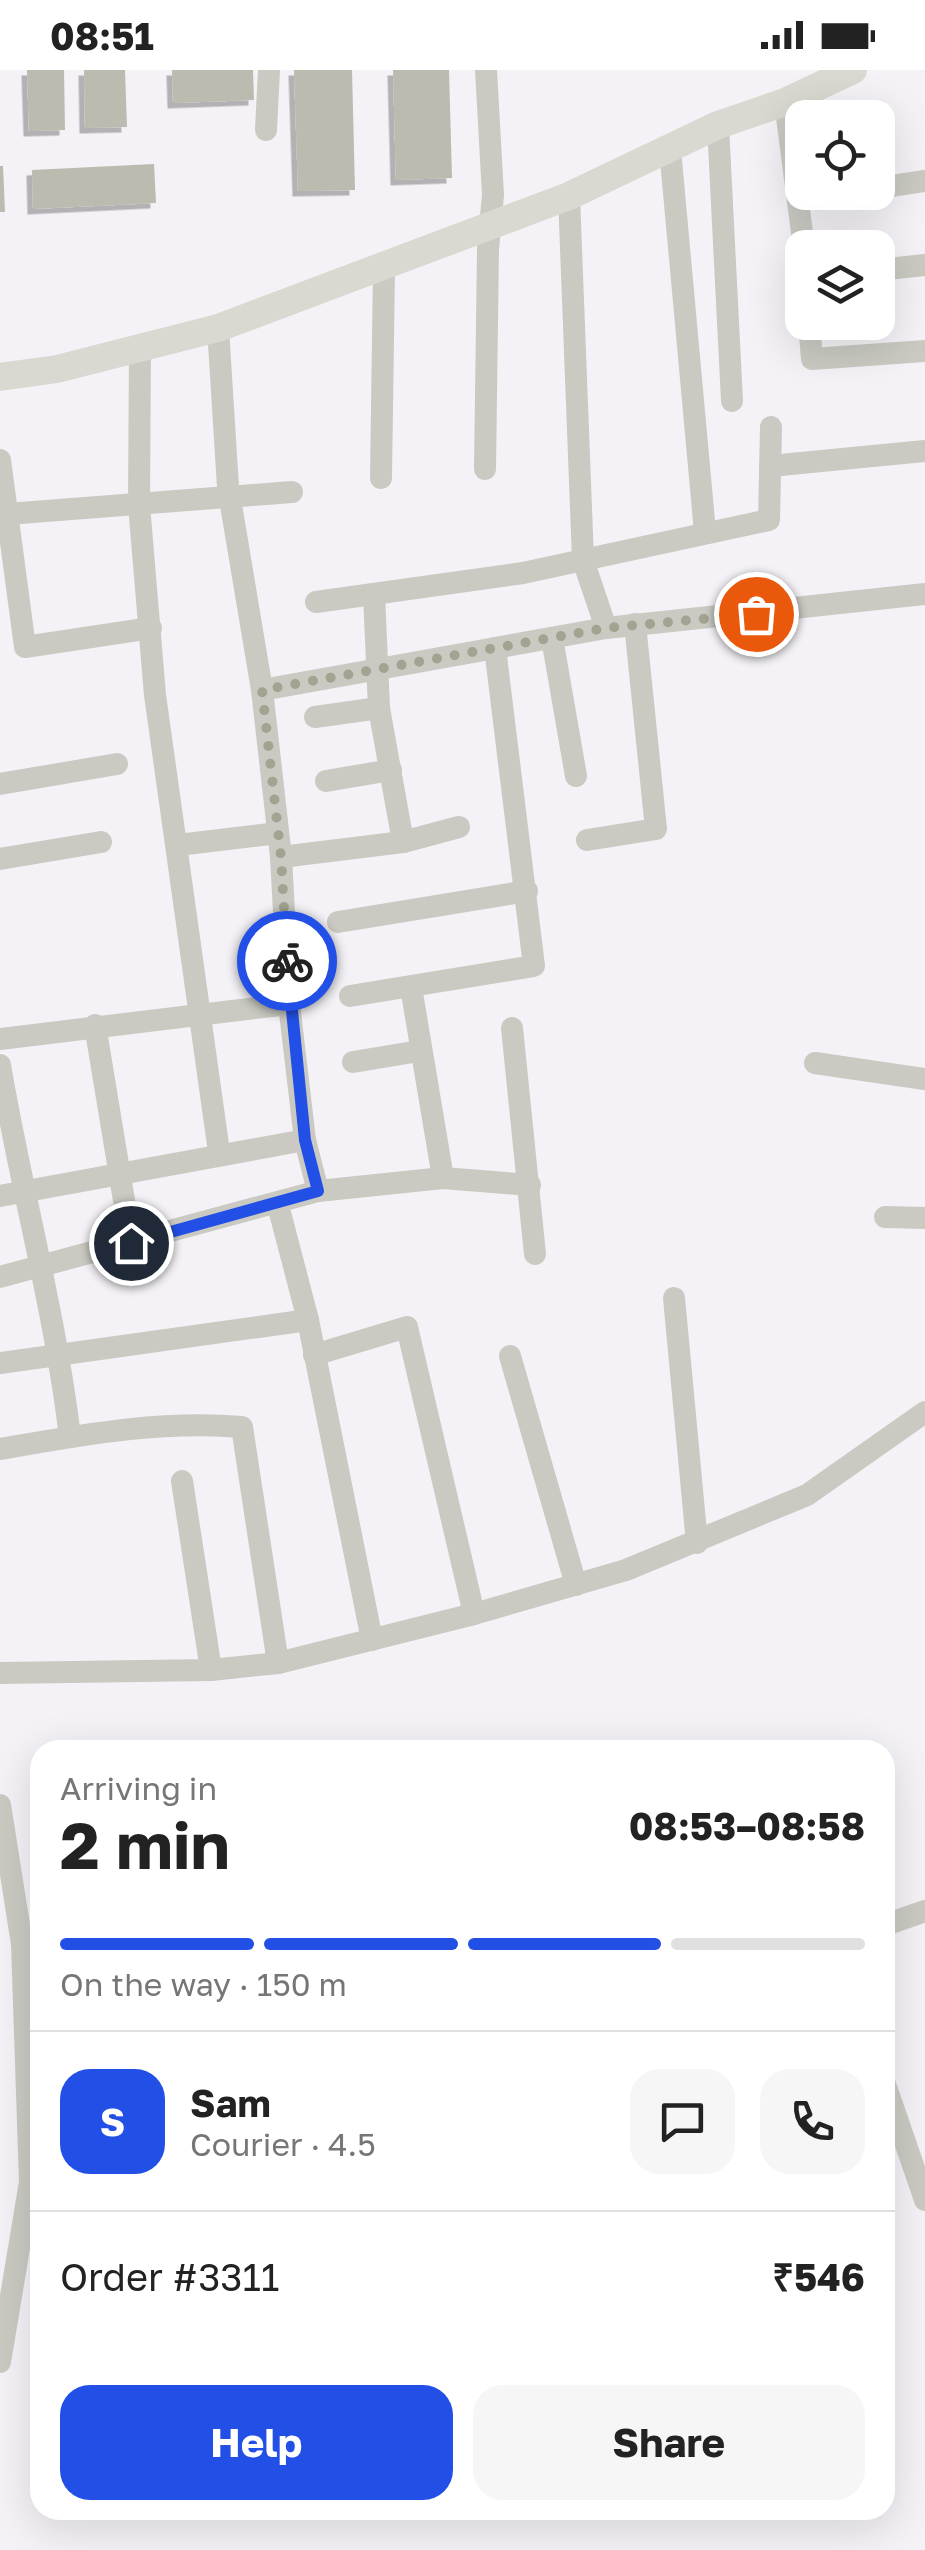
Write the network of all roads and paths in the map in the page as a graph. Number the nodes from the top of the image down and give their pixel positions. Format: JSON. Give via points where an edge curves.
{"nodes":[{"id":1,"x":269,"y":70,"type":"edge"},
{"id":2,"x":486,"y":70,"type":"edge"},
{"id":3,"x":853,"y":70,"type":"edge"},
{"id":4,"x":789,"y":100,"type":"edge"},
{"id":5,"x":785,"y":102,"type":"edge"},
{"id":6,"x":718,"y":124,"type":"junction"},
{"id":7,"x":266,"y":130,"type":"dead end"},
{"id":8,"x":670,"y":149,"type":"junction"},
{"id":9,"x":925,"y":181,"type":"edge"},
{"id":10,"x":895,"y":185,"type":"edge"},
{"id":11,"x":569,"y":196,"type":"junction"},
{"id":12,"x":493,"y":224,"type":"junction"},
{"id":13,"x":925,"y":265,"type":"edge"},
{"id":14,"x":384,"y":268,"type":"junction"},
{"id":15,"x":895,"y":268,"type":"edge"},
{"id":16,"x":218,"y":328,"type":"junction"},
{"id":17,"x":810,"y":340,"type":"edge"},
{"id":18,"x":140,"y":346,"type":"junction"},
{"id":19,"x":925,"y":351,"type":"edge"},
{"id":20,"x":0,"y":378,"type":"edge"},
{"id":21,"x":732,"y":401,"type":"dead end"},
{"id":22,"x":770,"y":427,"type":"dead end"},
{"id":23,"x":925,"y":450,"type":"edge"},
{"id":24,"x":0,"y":460,"type":"edge"},
{"id":25,"x":770,"y":466,"type":"junction"},
{"id":26,"x":486,"y":470,"type":"dead end"},
{"id":27,"x":381,"y":478,"type":"dead end"},
{"id":28,"x":292,"y":492,"type":"dead end"},
{"id":29,"x":231,"y":498,"type":"junction"},
{"id":30,"x":139,"y":504,"type":"junction"},
{"id":31,"x":5,"y":526,"type":"edge"},
{"id":32,"x":705,"y":532,"type":"junction"},
{"id":33,"x":582,"y":560,"type":"junction"},
{"id":34,"x":374,"y":594,"type":"junction"},
{"id":35,"x":925,"y":594,"type":"edge"},
{"id":36,"x":316,"y":602,"type":"dead end"},
{"id":37,"x":635,"y":624,"type":"junction"},
{"id":38,"x":150,"y":628,"type":"junction"},
{"id":39,"x":606,"y":628,"type":"junction"},
{"id":40,"x":552,"y":638,"type":"junction"},
{"id":41,"x":495,"y":648,"type":"junction"},
{"id":42,"x":376,"y":672,"type":"junction"},
{"id":43,"x":262,"y":690,"type":"junction"},
{"id":44,"x":379,"y":708,"type":"junction"},
{"id":45,"x":315,"y":716,"type":"dead end"},
{"id":46,"x":118,"y":764,"type":"dead end"},
{"id":47,"x":391,"y":770,"type":"junction"},
{"id":48,"x":576,"y":776,"type":"dead end"},
{"id":49,"x":326,"y":782,"type":"dead end"},
{"id":50,"x":0,"y":784,"type":"edge"},
{"id":51,"x":459,"y":827,"type":"dead end"},
{"id":52,"x":587,"y":840,"type":"dead end"},
{"id":53,"x":100,"y":842,"type":"dead end"},
{"id":54,"x":402,"y":842,"type":"junction"},
{"id":55,"x":178,"y":845,"type":"junction"},
{"id":56,"x":279,"y":845,"type":"junction"},
{"id":57,"x":0,"y":859,"type":"edge"},
{"id":58,"x":528,"y":891,"type":"junction"},
{"id":59,"x":338,"y":922,"type":"dead end"},
{"id":60,"x":411,"y":987,"type":"junction"},
{"id":61,"x":350,"y":996,"type":"dead end"},
{"id":62,"x":289,"y":1004,"type":"junction"},
{"id":63,"x":200,"y":1014,"type":"junction"},
{"id":64,"x":95,"y":1025,"type":"junction"},
{"id":65,"x":512,"y":1028,"type":"dead end"},
{"id":66,"x":0,"y":1039,"type":"edge"},
{"id":67,"x":419,"y":1050,"type":"junction"},
{"id":68,"x":353,"y":1062,"type":"dead end"},
{"id":69,"x":815,"y":1063,"type":"dead end"},
{"id":70,"x":0,"y":1065,"type":"edge"},
{"id":71,"x":925,"y":1078,"type":"edge"},
{"id":72,"x":305,"y":1140,"type":"junction"},
{"id":73,"x":219,"y":1152,"type":"junction"},
{"id":74,"x":118,"y":1173,"type":"junction"},
{"id":75,"x":444,"y":1178,"type":"junction"},
{"id":76,"x":530,"y":1185,"type":"junction"},
{"id":77,"x":318,"y":1191,"type":"junction"},
{"id":78,"x":12,"y":1194,"type":"edge"},
{"id":79,"x":278,"y":1205,"type":"junction"},
{"id":80,"x":885,"y":1217,"type":"dead end"},
{"id":81,"x":925,"y":1218,"type":"edge"},
{"id":82,"x":131,"y":1243,"type":"junction"},
{"id":83,"x":535,"y":1254,"type":"dead end"},
{"id":84,"x":38,"y":1270,"type":"junction"},
{"id":85,"x":0,"y":1277,"type":"edge"},
{"id":86,"x":674,"y":1298,"type":"dead end"},
{"id":87,"x":308,"y":1320,"type":"junction"},
{"id":88,"x":314,"y":1354,"type":"junction"},
{"id":89,"x":510,"y":1356,"type":"dead end"},
{"id":90,"x":60,"y":1358,"type":"junction"},
{"id":91,"x":0,"y":1363,"type":"edge"},
{"id":92,"x":925,"y":1412,"type":"edge"},
{"id":93,"x":70,"y":1436,"type":"junction"},
{"id":94,"x":0,"y":1450,"type":"edge"},
{"id":95,"x":182,"y":1482,"type":"dead end"},
{"id":96,"x":698,"y":1543,"type":"junction"},
{"id":97,"x":576,"y":1585,"type":"junction"},
{"id":98,"x":474,"y":1614,"type":"junction"},
{"id":99,"x":372,"y":1640,"type":"junction"},
{"id":100,"x":278,"y":1663,"type":"junction"},
{"id":101,"x":212,"y":1670,"type":"junction"},
{"id":102,"x":0,"y":1673,"type":"edge"},
{"id":103,"x":0,"y":1805,"type":"edge"},
{"id":104,"x":925,"y":1910,"type":"edge"},
{"id":105,"x":895,"y":1921,"type":"edge"},
{"id":106,"x":895,"y":2113,"type":"edge"},
{"id":107,"x":925,"y":2200,"type":"edge"},
{"id":108,"x":0,"y":2362,"type":"edge"}],
"edges":[{"from":1,"to":7,"type":"street"},
{"from":2,"to":12,"type":"street"},
{"from":3,"to":4,"type":"main road"},
{"from":5,"to":6,"type":"main road"},
{"from":6,"to":8,"type":"main road"},
{"from":6,"to":21,"type":"street"},
{"from":8,"to":11,"type":"main road"},
{"from":8,"to":32,"type":"street"},
{"from":9,"to":10,"type":"street"},
{"from":11,"to":12,"type":"main road"},
{"from":11,"to":33,"type":"street"},
{"from":12,"to":14,"type":"main road"},
{"from":12,"to":26,"type":"street"},
{"from":13,"to":15,"type":"street"},
{"from":14,"to":16,"type":"main road"},
{"from":14,"to":27,"type":"street"},
{"from":16,"to":18,"type":"main road"},
{"from":16,"to":29,"type":"street"},
{"from":17,"to":19,"type":"street","via":[[812,359]]},
{"from":18,"to":20,"type":"main road"},
{"from":18,"to":30,"type":"street"},
{"from":22,"to":25,"type":"street"},
{"from":23,"to":25,"type":"street"},
{"from":24,"to":31,"type":"street"},
{"from":25,"to":32,"type":"street","via":[[769,520]]},
{"from":28,"to":29,"type":"street"},
{"from":29,"to":30,"type":"street"},
{"from":29,"to":43,"type":"street"},
{"from":30,"to":31,"type":"street"},
{"from":30,"to":38,"type":"street"},
{"from":31,"to":38,"type":"street","via":[[25,647]]},
{"from":32,"to":33,"type":"street"},
{"from":33,"to":34,"type":"street"},
{"from":33,"to":39,"type":"street"},
{"from":34,"to":36,"type":"street"},
{"from":34,"to":42,"type":"street"},
{"from":35,"to":37,"type":"street"},
{"from":37,"to":39,"type":"street"},
{"from":37,"to":52,"type":"street","via":[[656,829]]},
{"from":38,"to":55,"type":"street"},
{"from":39,"to":40,"type":"street"},
{"from":40,"to":41,"type":"street"},
{"from":40,"to":48,"type":"street"},
{"from":41,"to":42,"type":"street"},
{"from":41,"to":58,"type":"street"},
{"from":42,"to":43,"type":"street"},
{"from":42,"to":44,"type":"street"},
{"from":43,"to":56,"type":"street"},
{"from":44,"to":45,"type":"street"},
{"from":44,"to":47,"type":"street"},
{"from":46,"to":50,"type":"street"},
{"from":47,"to":49,"type":"street"},
{"from":47,"to":54,"type":"street"},
{"from":51,"to":54,"type":"street"},
{"from":53,"to":57,"type":"street"},
{"from":54,"to":56,"type":"street"},
{"from":55,"to":56,"type":"street"},
{"from":55,"to":63,"type":"street"},
{"from":56,"to":62,"type":"street"},
{"from":58,"to":59,"type":"street"},
{"from":58,"to":60,"type":"street","via":[[534,966]]},
{"from":60,"to":61,"type":"street"},
{"from":60,"to":67,"type":"street"},
{"from":62,"to":63,"type":"street"},
{"from":62,"to":72,"type":"street"},
{"from":63,"to":64,"type":"street"},
{"from":63,"to":73,"type":"street"},
{"from":64,"to":66,"type":"street"},
{"from":64,"to":74,"type":"street"},
{"from":65,"to":76,"type":"street"},
{"from":67,"to":68,"type":"street"},
{"from":67,"to":75,"type":"street"},
{"from":69,"to":71,"type":"street"},
{"from":70,"to":78,"type":"street"},
{"from":72,"to":73,"type":"street"},
{"from":72,"to":77,"type":"street"},
{"from":73,"to":74,"type":"street"},
{"from":74,"to":78,"type":"street"},
{"from":74,"to":82,"type":"street"},
{"from":75,"to":76,"type":"street"},
{"from":75,"to":77,"type":"street"},
{"from":76,"to":83,"type":"street"},
{"from":77,"to":79,"type":"street"},
{"from":78,"to":84,"type":"street"},
{"from":79,"to":82,"type":"street"},
{"from":79,"to":87,"type":"street"},
{"from":80,"to":81,"type":"street"},
{"from":82,"to":84,"type":"street"},
{"from":84,"to":85,"type":"street"},
{"from":84,"to":90,"type":"street"},
{"from":86,"to":96,"type":"street"},
{"from":87,"to":88,"type":"street"},
{"from":87,"to":90,"type":"street"},
{"from":88,"to":98,"type":"street","via":[[407,1327]]},
{"from":88,"to":99,"type":"street"},
{"from":89,"to":97,"type":"street"},
{"from":90,"to":91,"type":"street"},
{"from":90,"to":93,"type":"street"},
{"from":92,"to":96,"type":"street","via":[[806,1495]]},
{"from":93,"to":94,"type":"street"},
{"from":93,"to":100,"type":"street","via":[[190,1422],[242,1427]]},
{"from":95,"to":101,"type":"street"},
{"from":96,"to":97,"type":"street"},
{"from":97,"to":98,"type":"street"},
{"from":98,"to":99,"type":"street"},
{"from":99,"to":100,"type":"street"},
{"from":100,"to":101,"type":"street"},
{"from":101,"to":102,"type":"street"},
{"from":103,"to":108,"type":"street","via":[[22,1944],[30,2182]]},
{"from":104,"to":105,"type":"street"},
{"from":106,"to":107,"type":"street"}]}
